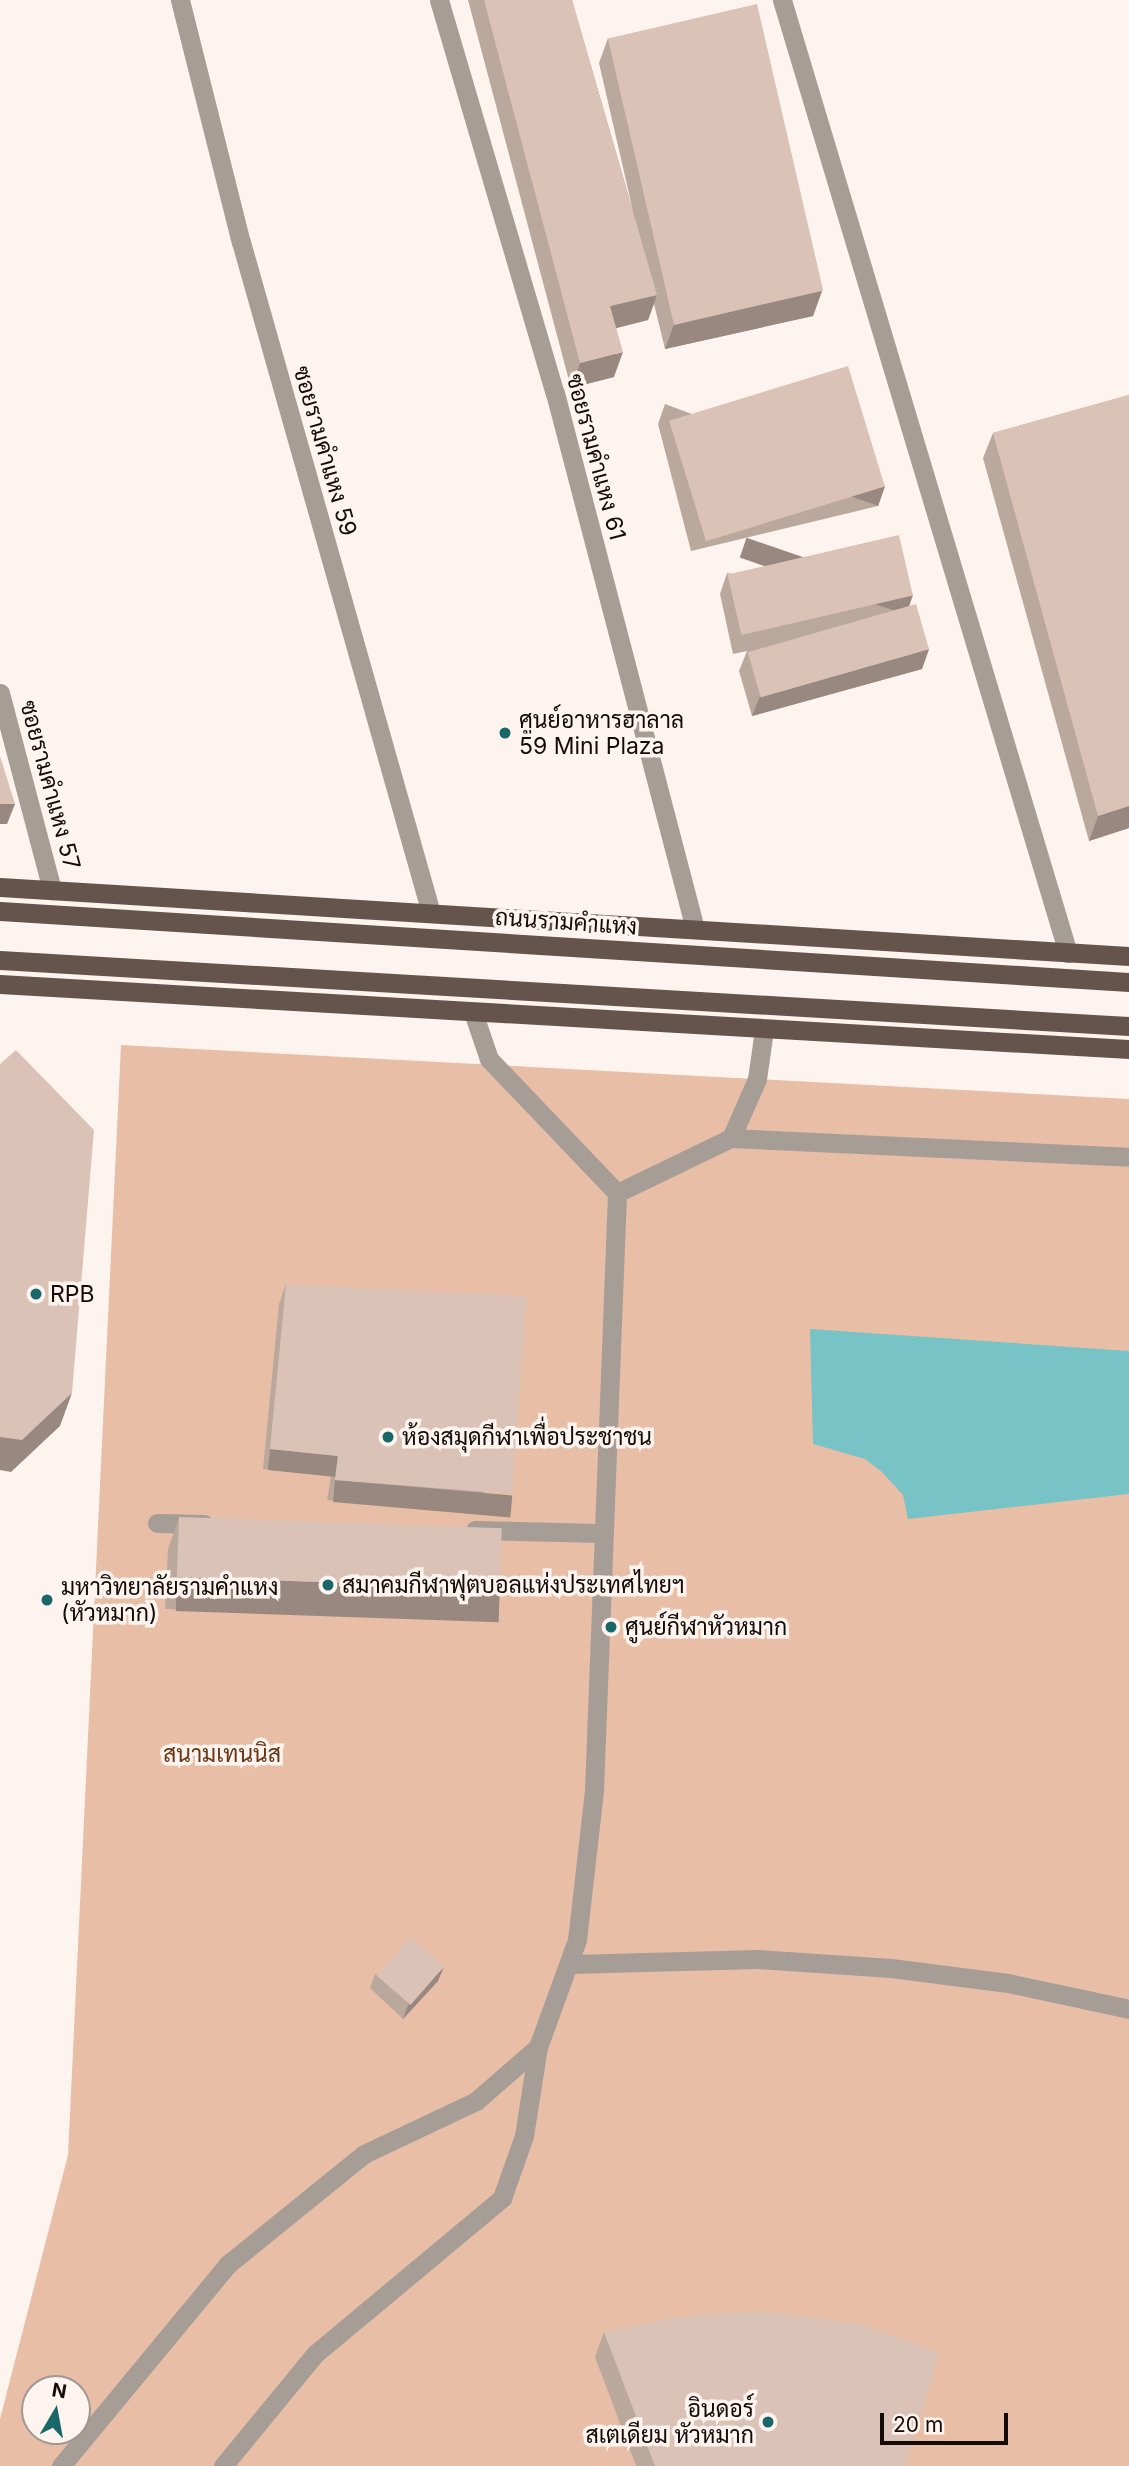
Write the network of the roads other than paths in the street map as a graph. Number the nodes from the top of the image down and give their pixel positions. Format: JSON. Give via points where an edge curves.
{"nodes":[{"id":1,"x":180,"y":0,"type":"edge"},
{"id":2,"x":439,"y":0,"type":"edge"},
{"id":3,"x":782,"y":0,"type":"edge"},
{"id":4,"x":0,"y":693,"type":"edge"},
{"id":5,"x":0,"y":887,"type":"edge"},
{"id":6,"x":52,"y":890,"type":"junction"},
{"id":7,"x":0,"y":911,"type":"edge"},
{"id":8,"x":431,"y":913,"type":"junction"},
{"id":9,"x":695,"y":929,"type":"junction"},
{"id":10,"x":1068,"y":953,"type":"junction"},
{"id":11,"x":1129,"y":956,"type":"edge"},
{"id":12,"x":0,"y":960,"type":"edge"},
{"id":13,"x":1129,"y":982,"type":"edge"},
{"id":14,"x":0,"y":984,"type":"edge"},
{"id":15,"x":473,"y":1012,"type":"junction"},
{"id":16,"x":1129,"y":1026,"type":"edge"},
{"id":17,"x":764,"y":1030,"type":"junction"},
{"id":18,"x":1129,"y":1049,"type":"edge"},
{"id":19,"x":731,"y":1138,"type":"junction"},
{"id":20,"x":1129,"y":1157,"type":"edge"},
{"id":21,"x":617,"y":1193,"type":"junction"},
{"id":22,"x":157,"y":1523,"type":"dead end"},
{"id":23,"x":226,"y":1524,"type":"edge"},
{"id":24,"x":448,"y":1529,"type":"edge"},
{"id":25,"x":600,"y":1533,"type":"junction"},
{"id":26,"x":571,"y":1964,"type":"junction"},
{"id":27,"x":1129,"y":2009,"type":"edge"},
{"id":28,"x":538,"y":2047,"type":"junction"},
{"id":29,"x":61,"y":2466,"type":"edge"},
{"id":30,"x":223,"y":2466,"type":"edge"}],
"edges":[{"from":1,"to":8,"type":"street","name":"ซอยรามคำแหง 59","via":[[241,242]]},
{"from":2,"to":9,"type":"street","name":"ซอยรามคำแหง 61","via":[[555,393]]},
{"from":3,"to":10,"type":"street"},
{"from":4,"to":6,"type":"street","name":"ซอยรามคำแหง 57"},
{"from":5,"to":6,"type":"main road","name":"ถนนรามคำแหง"},
{"from":6,"to":8,"type":"main road","name":"ถนนรามคำแหง"},
{"from":7,"to":13,"type":"main road","name":"ถนนรามคำแหง"},
{"from":8,"to":9,"type":"main road","name":"ถนนรามคำแหง"},
{"from":9,"to":10,"type":"main road","name":"ถนนรามคำแหง"},
{"from":10,"to":11,"type":"main road","name":"ถนนรามคำแหง"},
{"from":12,"to":16,"type":"main road"},
{"from":14,"to":15,"type":"main road"},
{"from":15,"to":17,"type":"main road"},
{"from":15,"to":21,"type":"street","via":[[489,1059]]},
{"from":17,"to":18,"type":"main road"},
{"from":17,"to":19,"type":"street","via":[[757,1079]]},
{"from":19,"to":20,"type":"street"},
{"from":19,"to":21,"type":"street"},
{"from":21,"to":25,"type":"street"},
{"from":22,"to":23,"type":"street"},
{"from":24,"to":25,"type":"street"},
{"from":25,"to":26,"type":"street","via":[[594,1790]]},
{"from":26,"to":27,"type":"street","via":[[758,1959],[891,1968],[1008,1983]]},
{"from":26,"to":28,"type":"street"},
{"from":28,"to":29,"type":"street","via":[[476,2101],[364,2154],[228,2265]]},
{"from":28,"to":30,"type":"street","via":[[524,2136],[502,2198],[315,2354]]}]}
